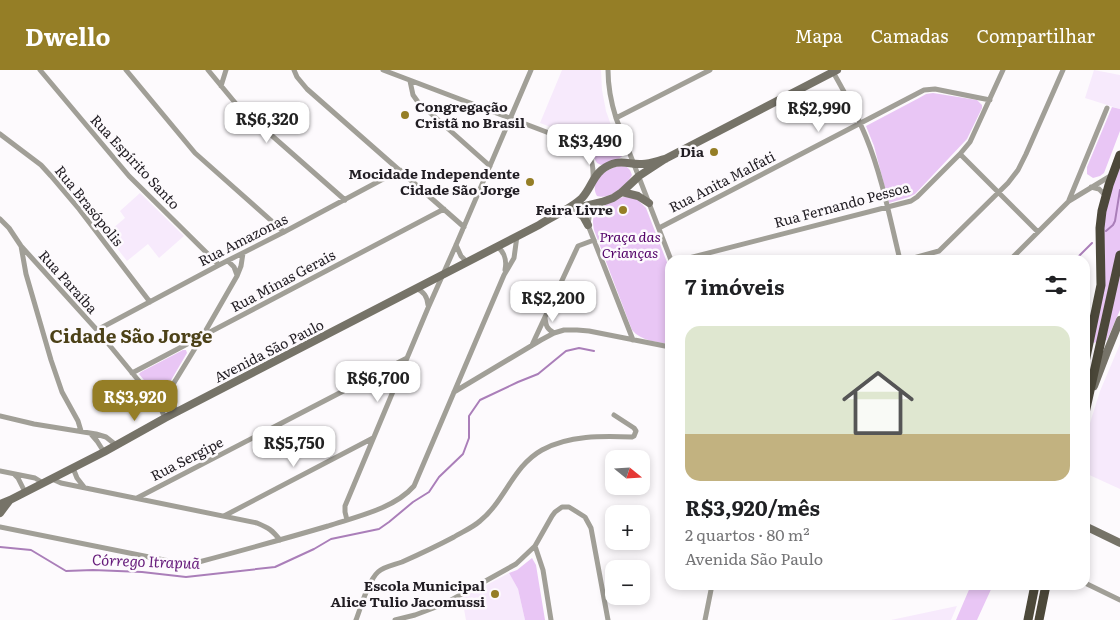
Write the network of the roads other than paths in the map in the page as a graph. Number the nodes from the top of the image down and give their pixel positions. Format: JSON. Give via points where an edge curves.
{"nodes":[{"id":1,"x":40,"y":70,"type":"edge"},
{"id":2,"x":126,"y":70,"type":"edge"},
{"id":3,"x":208,"y":70,"type":"edge"},
{"id":4,"x":226,"y":70,"type":"edge"},
{"id":5,"x":294,"y":70,"type":"edge"},
{"id":6,"x":383,"y":70,"type":"edge"},
{"id":7,"x":531,"y":70,"type":"edge"},
{"id":8,"x":608,"y":70,"type":"edge"},
{"id":9,"x":710,"y":70,"type":"edge"},
{"id":10,"x":1003,"y":70,"type":"edge"},
{"id":11,"x":1063,"y":70,"type":"edge"},
{"id":12,"x":835,"y":71,"type":"edge"},
{"id":13,"x":410,"y":81,"type":"junction"},
{"id":14,"x":221,"y":86,"type":"junction"},
{"id":15,"x":990,"y":100,"type":"junction"},
{"id":16,"x":1107,"y":108,"type":"dead end"},
{"id":17,"x":510,"y":118,"type":"junction"},
{"id":18,"x":616,"y":118,"type":"junction"},
{"id":19,"x":860,"y":123,"type":"junction"},
{"id":20,"x":0,"y":134,"type":"edge"},
{"id":21,"x":960,"y":154,"type":"junction"},
{"id":22,"x":1120,"y":155,"type":"edge"},
{"id":23,"x":665,"y":159,"type":"junction"},
{"id":24,"x":633,"y":163,"type":"junction"},
{"id":25,"x":490,"y":166,"type":"junction"},
{"id":26,"x":400,"y":170,"type":"junction"},
{"id":27,"x":1113,"y":174,"type":"junction"},
{"id":28,"x":638,"y":176,"type":"junction"},
{"id":29,"x":591,"y":182,"type":"junction"},
{"id":30,"x":1090,"y":187,"type":"junction"},
{"id":31,"x":622,"y":192,"type":"junction"},
{"id":32,"x":999,"y":192,"type":"junction"},
{"id":33,"x":1106,"y":196,"type":"junction"},
{"id":34,"x":345,"y":200,"type":"junction"},
{"id":35,"x":1069,"y":201,"type":"junction"},
{"id":36,"x":649,"y":203,"type":"junction"},
{"id":37,"x":591,"y":204,"type":"junction"},
{"id":38,"x":888,"y":207,"type":"junction"},
{"id":39,"x":444,"y":209,"type":"junction"},
{"id":40,"x":573,"y":210,"type":"junction"},
{"id":41,"x":0,"y":219,"type":"edge"},
{"id":42,"x":539,"y":224,"type":"junction"},
{"id":43,"x":588,"y":225,"type":"junction"},
{"id":44,"x":464,"y":227,"type":"junction"},
{"id":45,"x":659,"y":228,"type":"junction"},
{"id":46,"x":284,"y":232,"type":"junction"},
{"id":47,"x":1038,"y":232,"type":"junction"},
{"id":48,"x":517,"y":236,"type":"junction"},
{"id":49,"x":594,"y":240,"type":"junction"},
{"id":50,"x":456,"y":245,"type":"junction"},
{"id":51,"x":21,"y":246,"type":"junction"},
{"id":52,"x":497,"y":246,"type":"junction"},
{"id":53,"x":243,"y":253,"type":"junction"},
{"id":54,"x":669,"y":255,"type":"edge"},
{"id":55,"x":701,"y":255,"type":"edge"},
{"id":56,"x":899,"y":255,"type":"edge"},
{"id":57,"x":927,"y":255,"type":"edge"},
{"id":58,"x":1015,"y":255,"type":"edge"},
{"id":59,"x":1120,"y":255,"type":"edge"},
{"id":60,"x":228,"y":261,"type":"junction"},
{"id":61,"x":467,"y":262,"type":"junction"},
{"id":62,"x":219,"y":265,"type":"junction"},
{"id":63,"x":442,"y":275,"type":"junction"},
{"id":64,"x":504,"y":275,"type":"junction"},
{"id":65,"x":237,"y":276,"type":"junction"},
{"id":66,"x":416,"y":288,"type":"junction"},
{"id":67,"x":150,"y":302,"type":"junction"},
{"id":68,"x":428,"y":308,"type":"junction"},
{"id":69,"x":545,"y":318,"type":"junction"},
{"id":70,"x":1120,"y":320,"type":"edge"},
{"id":71,"x":97,"y":330,"type":"junction"},
{"id":72,"x":554,"y":333,"type":"junction"},
{"id":73,"x":202,"y":337,"type":"junction"},
{"id":74,"x":1090,"y":338,"type":"edge"},
{"id":75,"x":633,"y":340,"type":"junction"},
{"id":76,"x":532,"y":345,"type":"junction"},
{"id":77,"x":665,"y":346,"type":"edge"},
{"id":78,"x":407,"y":358,"type":"junction"},
{"id":79,"x":132,"y":373,"type":"junction"},
{"id":80,"x":171,"y":389,"type":"junction"},
{"id":81,"x":1090,"y":389,"type":"edge"},
{"id":82,"x":454,"y":392,"type":"junction"},
{"id":83,"x":1090,"y":398,"type":"edge"},
{"id":84,"x":161,"y":404,"type":"junction"},
{"id":85,"x":177,"y":412,"type":"junction"},
{"id":86,"x":614,"y":415,"type":"dead end"},
{"id":87,"x":0,"y":416,"type":"edge"},
{"id":88,"x":165,"y":418,"type":"junction"},
{"id":89,"x":81,"y":432,"type":"junction"},
{"id":90,"x":90,"y":433,"type":"junction"},
{"id":91,"x":374,"y":437,"type":"junction"},
{"id":92,"x":116,"y":446,"type":"junction"},
{"id":93,"x":104,"y":452,"type":"junction"},
{"id":94,"x":73,"y":468,"type":"junction"},
{"id":95,"x":0,"y":471,"type":"edge"},
{"id":96,"x":14,"y":473,"type":"junction"},
{"id":97,"x":52,"y":479,"type":"junction"},
{"id":98,"x":42,"y":484,"type":"junction"},
{"id":99,"x":84,"y":487,"type":"junction"},
{"id":100,"x":25,"y":492,"type":"junction"},
{"id":101,"x":137,"y":498,"type":"junction"},
{"id":102,"x":10,"y":500,"type":"junction"},
{"id":103,"x":0,"y":504,"type":"edge"},
{"id":104,"x":0,"y":514,"type":"edge"},
{"id":105,"x":224,"y":516,"type":"junction"},
{"id":106,"x":347,"y":520,"type":"junction"},
{"id":107,"x":0,"y":527,"type":"edge"},
{"id":108,"x":1090,"y":528,"type":"edge"},
{"id":109,"x":280,"y":540,"type":"junction"},
{"id":110,"x":1120,"y":542,"type":"edge"},
{"id":111,"x":535,"y":546,"type":"junction"},
{"id":112,"x":1090,"y":585,"type":"edge"},
{"id":113,"x":711,"y":590,"type":"edge"},
{"id":114,"x":1034,"y":590,"type":"edge"},
{"id":115,"x":1045,"y":590,"type":"edge"},
{"id":116,"x":1120,"y":600,"type":"edge"},
{"id":117,"x":356,"y":620,"type":"edge"},
{"id":118,"x":395,"y":620,"type":"edge"},
{"id":119,"x":551,"y":620,"type":"edge"},
{"id":120,"x":608,"y":620,"type":"edge"},
{"id":121,"x":705,"y":620,"type":"edge"},
{"id":122,"x":1028,"y":620,"type":"edge"},
{"id":123,"x":1039,"y":620,"type":"edge"}],
"edges":[{"from":1,"to":62,"type":"street","name":"Rua Espírito Santo","via":[[129,176]]},
{"from":2,"to":46,"type":"street","via":[[195,153]]},
{"from":3,"to":14,"type":"street"},
{"from":4,"to":14,"type":"street"},
{"from":5,"to":26,"type":"street","via":[[307,88]]},
{"from":6,"to":13,"type":"street"},
{"from":7,"to":17,"type":"street"},
{"from":8,"to":18,"type":"street"},
{"from":9,"to":18,"type":"street"},
{"from":10,"to":15,"type":"street","name":"Rua Fernando Pessoa"},
{"from":11,"to":32,"type":"street","via":[[1022,162]]},
{"from":12,"to":19,"type":"street"},
{"from":12,"to":23,"type":"main road","name":"Avenida São Paulo"},
{"from":13,"to":17,"type":"street"},
{"from":13,"to":25,"type":"street","via":[[418,102]]},
{"from":14,"to":34,"type":"street","via":[[240,108]]},
{"from":15,"to":19,"type":"street","name":"Rua Anita Malfati","via":[[930,89]]},
{"from":15,"to":21,"type":"street","name":"Rua Fernando Pessoa","via":[[970,142]]},
{"from":16,"to":35,"type":"street"},
{"from":17,"to":25,"type":"street"},
{"from":17,"to":29,"type":"street","via":[[586,150],[594,169]]},
{"from":18,"to":24,"type":"street"},
{"from":19,"to":38,"type":"street"},
{"from":19,"to":45,"type":"street","name":"Rua Anita Malfati"},
{"from":20,"to":67,"type":"street","name":"Rua Brasópolis","via":[[51,176]]},
{"from":21,"to":32,"type":"street"},
{"from":21,"to":38,"type":"street","name":"Rua Fernando Pessoa","via":[[917,197]]},
{"from":22,"to":27,"type":"highway"},
{"from":23,"to":24,"type":"main road","name":"Avenida São Paulo"},
{"from":23,"to":28,"type":"main road","name":"Avenida São Paulo"},
{"from":24,"to":28,"type":"street"},
{"from":24,"to":29,"type":"main road","name":"Avenida São Paulo","via":[[612,164]]},
{"from":25,"to":44,"type":"street"},
{"from":26,"to":34,"type":"street","name":"Rua Amazonas"},
{"from":26,"to":39,"type":"street"},
{"from":27,"to":30,"type":"street"},
{"from":27,"to":33,"type":"highway"},
{"from":28,"to":31,"type":"main road","name":"Avenida São Paulo"},
{"from":28,"to":36,"type":"street"},
{"from":29,"to":37,"type":"main road"},
{"from":29,"to":42,"type":"main road","name":"Avenida São Paulo","via":[[578,201]]},
{"from":30,"to":33,"type":"street","via":[[1099,189]]},
{"from":30,"to":35,"type":"street"},
{"from":31,"to":36,"type":"main road"},
{"from":31,"to":37,"type":"main road","name":"Avenida São Paulo"},
{"from":32,"to":47,"type":"street"},
{"from":32,"to":57,"type":"street","via":[[939,252]]},
{"from":33,"to":74,"type":"highway","via":[[1101,219],[1101,285]]},
{"from":34,"to":46,"type":"street","name":"Rua Amazonas"},
{"from":35,"to":47,"type":"street"},
{"from":36,"to":45,"type":"street"},
{"from":37,"to":40,"type":"main road","name":"Avenida São Paulo"},
{"from":37,"to":43,"type":"street"},
{"from":38,"to":55,"type":"street","name":"Rua Fernando Pessoa"},
{"from":38,"to":56,"type":"street"},
{"from":39,"to":44,"type":"street"},
{"from":39,"to":73,"type":"street","name":"Rua Minas Gerais"},
{"from":40,"to":42,"type":"main road","name":"Avenida São Paulo"},
{"from":40,"to":43,"type":"main road","via":[[583,216]]},
{"from":41,"to":51,"type":"street","name":"Rua Paraíba"},
{"from":42,"to":48,"type":"main road","name":"Avenida São Paulo"},
{"from":43,"to":49,"type":"street"},
{"from":44,"to":50,"type":"street"},
{"from":45,"to":54,"type":"street"},
{"from":46,"to":53,"type":"street","name":"Rua Amazonas"},
{"from":47,"to":58,"type":"street"},
{"from":48,"to":52,"type":"main road","name":"Avenida São Paulo"},
{"from":48,"to":64,"type":"street","via":[[514,258]]},
{"from":49,"to":69,"type":"street","via":[[578,246]]},
{"from":49,"to":75,"type":"street"},
{"from":50,"to":61,"type":"street"},
{"from":50,"to":63,"type":"street"},
{"from":51,"to":71,"type":"street","name":"Rua Paraíba"},
{"from":51,"to":89,"type":"street","via":[[51,360]]},
{"from":52,"to":61,"type":"main road","name":"Avenida São Paulo"},
{"from":52,"to":64,"type":"street","via":[[506,260]]},
{"from":53,"to":60,"type":"street","name":"Rua Amazonas"},
{"from":53,"to":65,"type":"street"},
{"from":59,"to":81,"type":"highway"},
{"from":60,"to":62,"type":"street","name":"Rua Amazonas"},
{"from":60,"to":65,"type":"street"},
{"from":61,"to":63,"type":"main road","name":"Avenida São Paulo"},
{"from":62,"to":67,"type":"street","name":"Rua Amazonas"},
{"from":63,"to":66,"type":"main road","name":"Avenida São Paulo"},
{"from":63,"to":68,"type":"street"},
{"from":64,"to":82,"type":"street"},
{"from":65,"to":73,"type":"street"},
{"from":66,"to":68,"type":"street","via":[[425,294]]},
{"from":66,"to":85,"type":"main road","name":"Avenida São Paulo"},
{"from":67,"to":71,"type":"street","name":"Rua Amazonas"},
{"from":68,"to":78,"type":"street"},
{"from":69,"to":72,"type":"street","via":[[546,326]]},
{"from":69,"to":76,"type":"street"},
{"from":70,"to":83,"type":"main road"},
{"from":71,"to":79,"type":"street","name":"Rua Paraíba"},
{"from":72,"to":75,"type":"street","via":[[589,330]]},
{"from":72,"to":76,"type":"street"},
{"from":73,"to":79,"type":"street","name":"Rua Minas Gerais"},
{"from":73,"to":80,"type":"street"},
{"from":75,"to":77,"type":"street"},
{"from":76,"to":82,"type":"street"},
{"from":78,"to":91,"type":"street"},
{"from":78,"to":101,"type":"street","name":"Rua Sergipe"},
{"from":79,"to":84,"type":"street","name":"Rua Paraíba"},
{"from":80,"to":84,"type":"street"},
{"from":80,"to":85,"type":"street","via":[[171,400]]},
{"from":82,"to":106,"type":"street","via":[[414,486],[407,494],[372,512]]},
{"from":84,"to":88,"type":"street"},
{"from":85,"to":88,"type":"main road","name":"Avenida São Paulo"},
{"from":86,"to":117,"type":"street","via":[[634,428],[634,436],[581,438],[542,450],[519,469],[480,521],[434,547],[376,573]]},
{"from":87,"to":89,"type":"street"},
{"from":88,"to":92,"type":"main road","name":"Avenida São Paulo"},
{"from":89,"to":90,"type":"street"},
{"from":90,"to":92,"type":"street","via":[[106,437]]},
{"from":90,"to":93,"type":"street"},
{"from":91,"to":105,"type":"street"},
{"from":91,"to":106,"type":"street","via":[[345,506]]},
{"from":92,"to":93,"type":"main road","name":"Avenida São Paulo"},
{"from":93,"to":94,"type":"main road","name":"Avenida São Paulo"},
{"from":94,"to":97,"type":"main road","name":"Avenida São Paulo"},
{"from":94,"to":99,"type":"street"},
{"from":95,"to":96,"type":"street"},
{"from":96,"to":98,"type":"street","via":[[35,478]]},
{"from":96,"to":100,"type":"street"},
{"from":97,"to":98,"type":"main road","name":"Avenida São Paulo"},
{"from":97,"to":99,"type":"street"},
{"from":98,"to":100,"type":"main road","name":"Avenida São Paulo"},
{"from":99,"to":101,"type":"street"},
{"from":100,"to":102,"type":"main road","name":"Avenida São Paulo"},
{"from":101,"to":105,"type":"street"},
{"from":102,"to":103,"type":"main road","name":"Avenida São Paulo"},
{"from":102,"to":104,"type":"main road","name":"Avenida São Paulo"},
{"from":105,"to":109,"type":"street","via":[[257,523],[273,531]]},
{"from":106,"to":109,"type":"street"},
{"from":107,"to":109,"type":"street","via":[[186,564]]},
{"from":108,"to":110,"type":"main road"},
{"from":111,"to":118,"type":"street","via":[[507,569],[444,604]]},
{"from":111,"to":119,"type":"street","via":[[543,570]]},
{"from":111,"to":120,"type":"street","via":[[555,512],[562,507],[570,507],[585,517],[591,528]]},
{"from":112,"to":116,"type":"street"},
{"from":113,"to":121,"type":"street"},
{"from":114,"to":122,"type":"highway"},
{"from":115,"to":123,"type":"highway"}]}
